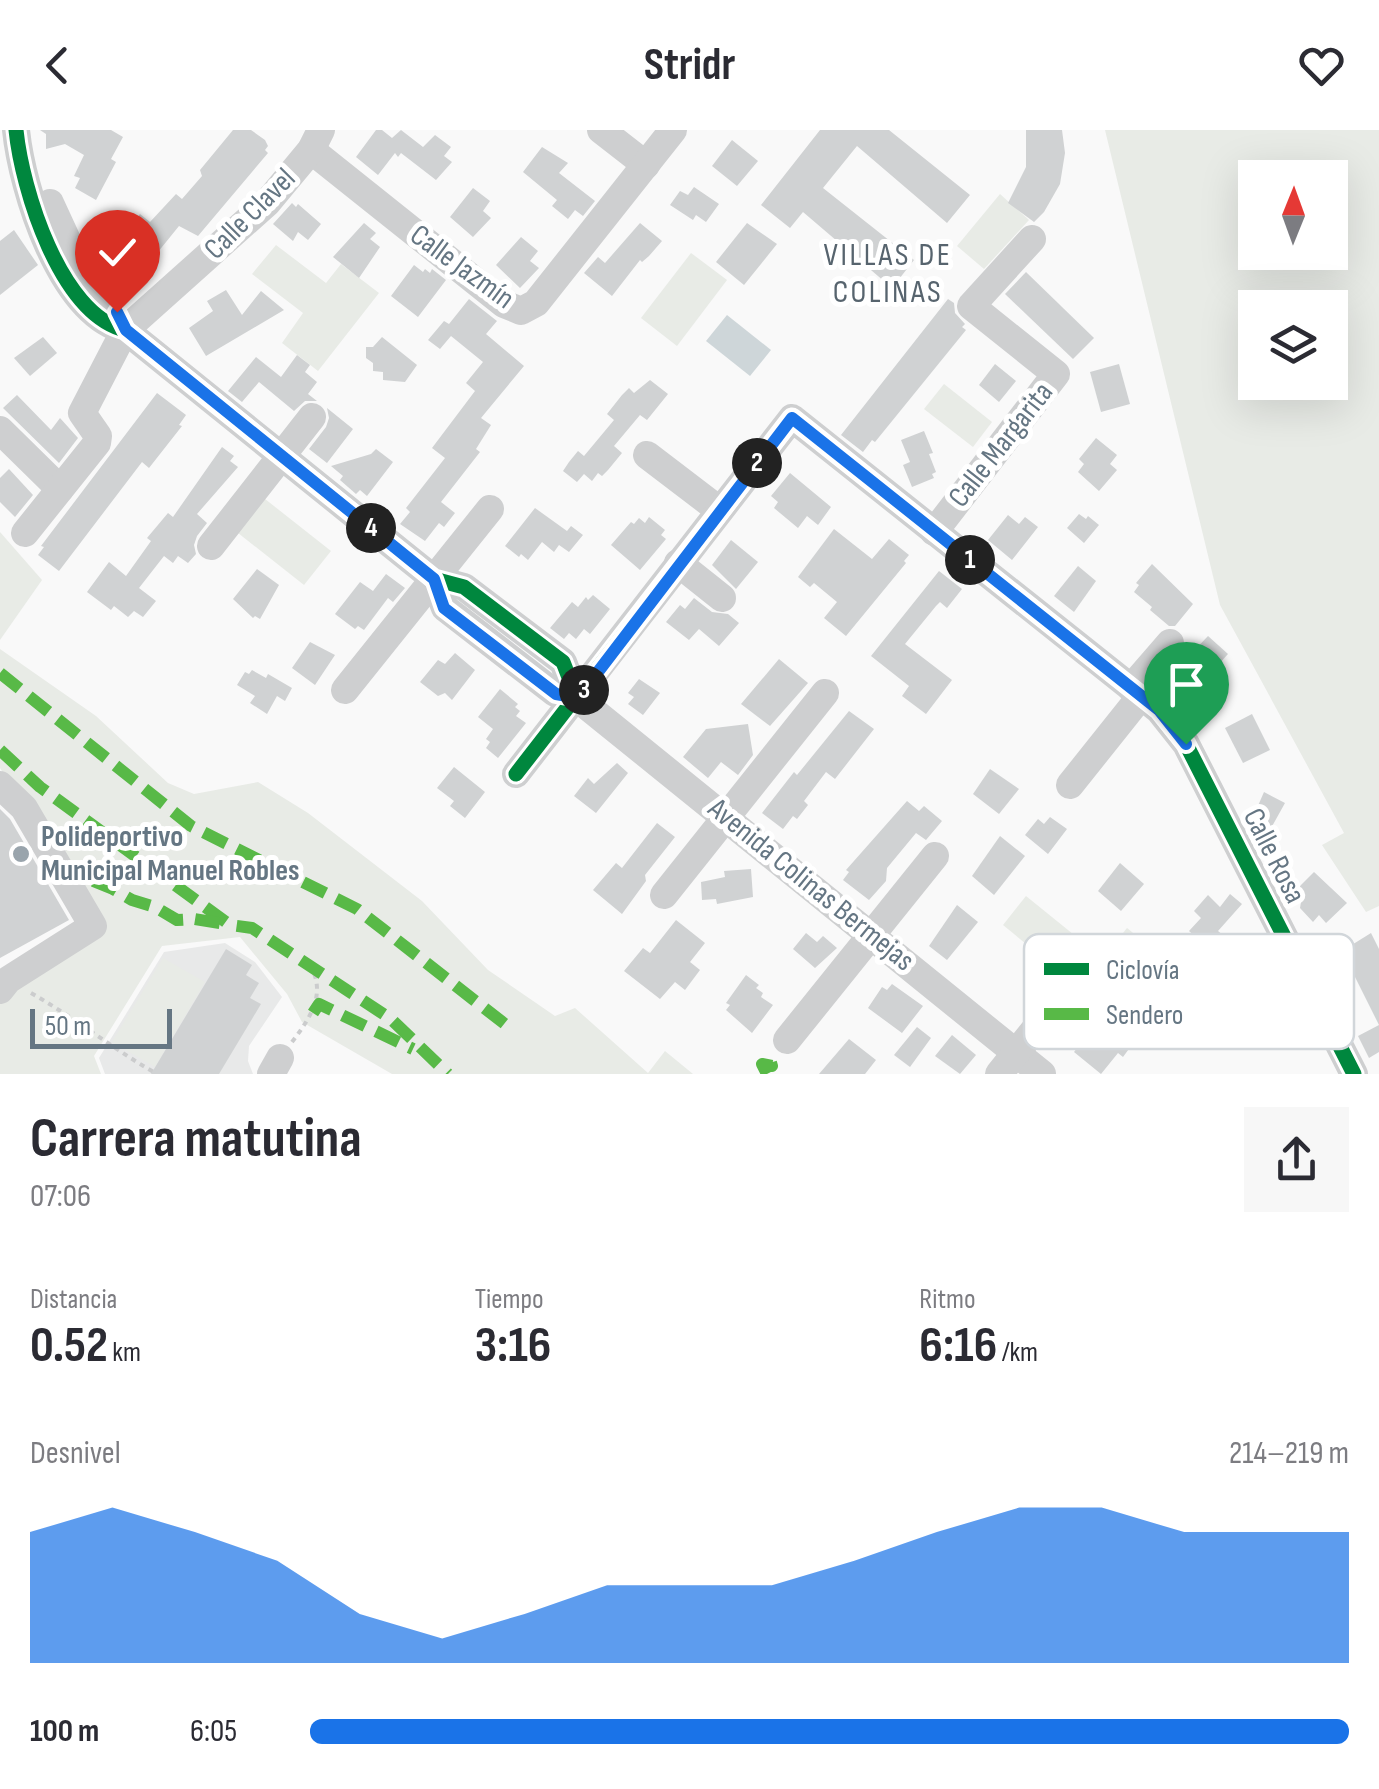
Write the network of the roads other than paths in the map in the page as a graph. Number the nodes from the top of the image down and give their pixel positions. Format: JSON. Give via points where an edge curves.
{"nodes":[{"id":1,"x":14,"y":130,"type":"edge"},
{"id":2,"x":32,"y":130,"type":"edge"},
{"id":3,"x":601,"y":130,"type":"edge"},
{"id":4,"x":674,"y":130,"type":"edge"},
{"id":5,"x":316,"y":140,"type":"edge"},
{"id":6,"x":0,"y":146,"type":"edge"},
{"id":7,"x":646,"y":165,"type":"junction"},
{"id":8,"x":1032,"y":239,"type":"dead end"},
{"id":9,"x":126,"y":330,"type":"junction"},
{"id":10,"x":312,"y":417,"type":"dead end"},
{"id":11,"x":0,"y":430,"type":"edge"},
{"id":12,"x":648,"y":454,"type":"dead end"},
{"id":13,"x":281,"y":457,"type":"junction"},
{"id":14,"x":60,"y":490,"type":"junction"},
{"id":15,"x":490,"y":509,"type":"dead end"},
{"id":16,"x":719,"y":510,"type":"junction"},
{"id":17,"x":934,"y":532,"type":"junction"},
{"id":18,"x":26,"y":533,"type":"dead end"},
{"id":19,"x":211,"y":546,"type":"dead end"},
{"id":20,"x":678,"y":563,"type":"junction"},
{"id":21,"x":434,"y":579,"type":"junction"},
{"id":22,"x":722,"y":598,"type":"dead end"},
{"id":23,"x":1170,"y":642,"type":"dead end"},
{"id":24,"x":346,"y":690,"type":"dead end"},
{"id":25,"x":825,"y":692,"type":"dead end"},
{"id":26,"x":1136,"y":692,"type":"junction"},
{"id":27,"x":578,"y":698,"type":"junction"},
{"id":28,"x":516,"y":774,"type":"dead end"},
{"id":29,"x":0,"y":785,"type":"edge"},
{"id":30,"x":1070,"y":785,"type":"dead end"},
{"id":31,"x":726,"y":816,"type":"junction"},
{"id":32,"x":935,"y":856,"type":"dead end"},
{"id":33,"x":664,"y":895,"type":"dead end"},
{"id":34,"x":872,"y":934,"type":"junction"},
{"id":35,"x":1283,"y":934,"type":"edge"},
{"id":36,"x":4,"y":985,"type":"edge"},
{"id":37,"x":787,"y":1040,"type":"dead end"},
{"id":38,"x":1024,"y":1042,"type":"edge"},
{"id":39,"x":1341,"y":1049,"type":"edge"},
{"id":40,"x":1007,"y":1063,"type":"edge"},
{"id":41,"x":1042,"y":1074,"type":"edge"},
{"id":42,"x":1354,"y":1074,"type":"edge"}],
"edges":[{"from":1,"to":6,"type":"street"},
{"from":1,"to":9,"type":"street","name":"Avenida Colinas Bermejas","via":[[28,193],[54,259],[99,316]]},
{"from":2,"to":9,"type":"street","name":"Avenida Colinas Bermejas","via":[[62,232]]},
{"from":3,"to":7,"type":"street"},
{"from":4,"to":7,"type":"street","name":"Calle Jazmín"},
{"from":5,"to":7,"type":"street","name":"Calle Jazmín","via":[[504,304],[521,311],[536,303]]},
{"from":5,"to":9,"type":"street","name":"Calle Clavel","via":[[267,203]]},
{"from":8,"to":17,"type":"street","name":"Calle Margarita","via":[[971,306],[1056,374]]},
{"from":9,"to":13,"type":"street","name":"Avenida Colinas Bermejas"},
{"from":9,"to":14,"type":"street","via":[[82,413],[98,443]]},
{"from":10,"to":13,"type":"street"},
{"from":11,"to":14,"type":"street"},
{"from":12,"to":16,"type":"street"},
{"from":13,"to":19,"type":"street"},
{"from":13,"to":21,"type":"street","name":"Avenida Colinas Bermejas"},
{"from":14,"to":18,"type":"street"},
{"from":15,"to":21,"type":"street"},
{"from":16,"to":17,"type":"street","name":"Calle Rosa","via":[[792,418]]},
{"from":16,"to":20,"type":"street"},
{"from":17,"to":26,"type":"street","name":"Calle Rosa"},
{"from":20,"to":22,"type":"street"},
{"from":20,"to":27,"type":"street"},
{"from":21,"to":24,"type":"street"},
{"from":21,"to":27,"type":"street","name":"Avenida Colinas Bermejas","via":[[464,587],[563,662]]},
{"from":23,"to":26,"type":"street"},
{"from":25,"to":31,"type":"street"},
{"from":26,"to":30,"type":"street"},
{"from":26,"to":35,"type":"street","name":"Calle Rosa","via":[[1186,744]]},
{"from":27,"to":28,"type":"street"},
{"from":27,"to":31,"type":"street","name":"Avenida Colinas Bermejas"},
{"from":29,"to":36,"type":"street","via":[[24,808],[93,926]]},
{"from":31,"to":33,"type":"street"},
{"from":31,"to":34,"type":"street","name":"Avenida Colinas Bermejas"},
{"from":32,"to":34,"type":"street"},
{"from":34,"to":37,"type":"street"},
{"from":34,"to":40,"type":"street","name":"Avenida Colinas Bermejas"},
{"from":38,"to":40,"type":"street"},
{"from":39,"to":42,"type":"street","name":"Calle Rosa"},
{"from":40,"to":41,"type":"street","name":"Avenida Colinas Bermejas"}]}
